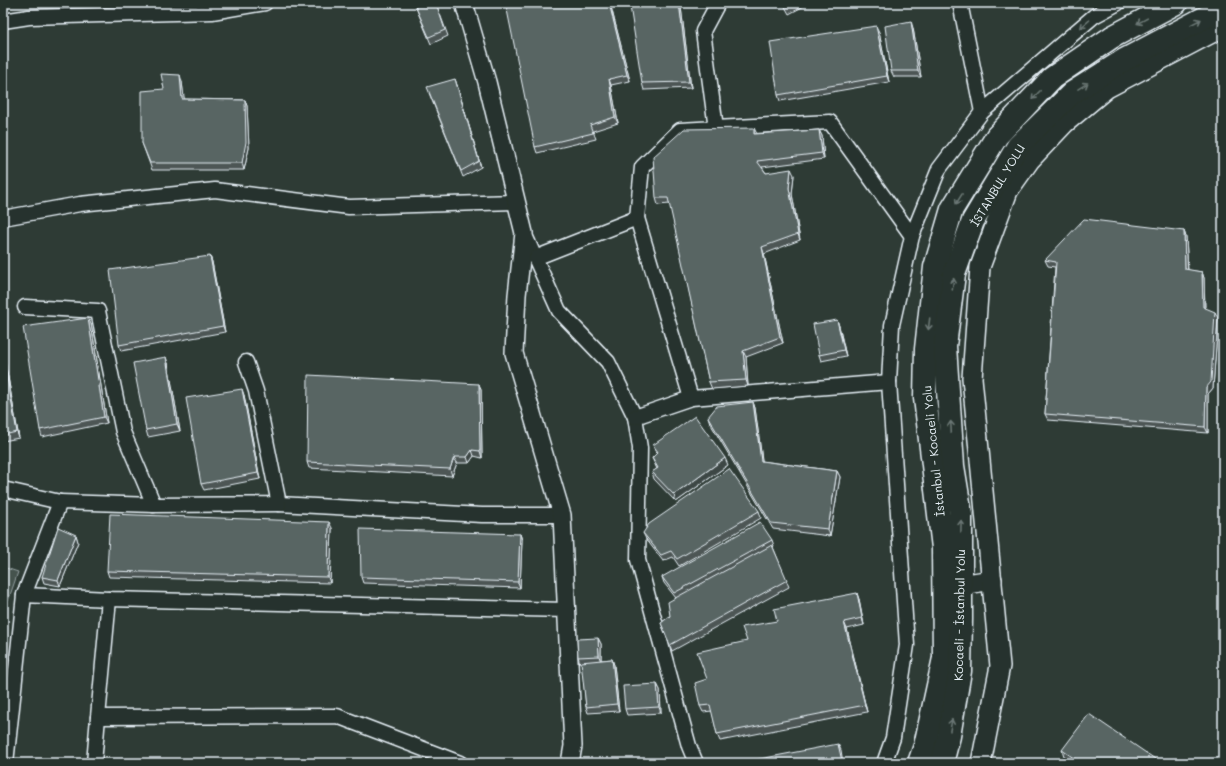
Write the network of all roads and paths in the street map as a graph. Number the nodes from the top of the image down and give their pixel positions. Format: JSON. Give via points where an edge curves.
{"nodes":[{"id":1,"x":265,"y":3,"type":"edge"},
{"id":2,"x":464,"y":3,"type":"edge"},
{"id":3,"x":718,"y":3,"type":"edge"},
{"id":4,"x":960,"y":3,"type":"edge"},
{"id":5,"x":1118,"y":3,"type":"edge"},
{"id":6,"x":1176,"y":3,"type":"edge"},
{"id":7,"x":1223,"y":8,"type":"edge"},
{"id":8,"x":3,"y":22,"type":"edge"},
{"id":9,"x":1223,"y":27,"type":"edge"},
{"id":10,"x":982,"y":112,"type":"junction"},
{"id":11,"x":716,"y":128,"type":"junction"},
{"id":12,"x":517,"y":202,"type":"junction"},
{"id":13,"x":3,"y":218,"type":"edge"},
{"id":14,"x":637,"y":218,"type":"junction"},
{"id":15,"x":524,"y":233,"type":"junction"},
{"id":16,"x":912,"y":236,"type":"junction"},
{"id":17,"x":535,"y":258,"type":"junction"},
{"id":18,"x":25,"y":307,"type":"dead end"},
{"id":19,"x":246,"y":362,"type":"dead end"},
{"id":20,"x":889,"y":382,"type":"junction"},
{"id":21,"x":691,"y":398,"type":"junction"},
{"id":22,"x":635,"y":417,"type":"junction"},
{"id":23,"x":953,"y":466,"type":"joint"},
{"id":24,"x":3,"y":489,"type":"edge"},
{"id":25,"x":60,"y":502,"type":"junction"},
{"id":26,"x":279,"y":504,"type":"junction"},
{"id":27,"x":154,"y":505,"type":"junction"},
{"id":28,"x":562,"y":515,"type":"junction"},
{"id":29,"x":992,"y":580,"type":"junction"},
{"id":30,"x":961,"y":585,"type":"junction"},
{"id":31,"x":24,"y":596,"type":"junction"},
{"id":32,"x":109,"y":599,"type":"junction"},
{"id":33,"x":566,"y":610,"type":"junction"},
{"id":34,"x":98,"y":717,"type":"junction"},
{"id":35,"x":6,"y":763,"type":"edge"},
{"id":36,"x":94,"y":763,"type":"edge"},
{"id":37,"x":460,"y":763,"type":"edge"},
{"id":38,"x":570,"y":763,"type":"edge"},
{"id":39,"x":696,"y":763,"type":"edge"},
{"id":40,"x":884,"y":763,"type":"edge"},
{"id":41,"x":919,"y":763,"type":"edge"},
{"id":42,"x":942,"y":763,"type":"edge"},
{"id":43,"x":981,"y":763,"type":"edge"}],
"edges":[{"from":1,"to":8,"type":"street","via":[[212,12],[29,17]]},
{"from":2,"to":12,"type":"street"},
{"from":3,"to":11,"type":"street","via":[[703,31]]},
{"from":4,"to":10,"type":"street"},
{"from":5,"to":10,"type":"street","one_way":true,"via":[[1094,16]]},
{"from":6,"to":41,"type":"highway","name":"İstanbul - Kocaeli Yolu","one_way":true,"via":[[1112,36],[1052,78],[997,136],[952,209],[935,267],[926,349],[925,398],[943,548],[944,658],[926,746]]},
{"from":23,"to":7,"type":"highway","name":"İSTANBUL YOLU","one_way":true,"via":[[945,346],[954,274],[973,221],[1018,146],[1072,93],[1124,60]]},
{"from":9,"to":29,"type":"main road","via":[[1107,88],[1065,122],[1030,160],[1008,191],[980,267],[972,378]]},
{"from":10,"to":16,"type":"street","via":[[939,169]]},
{"from":11,"to":14,"type":"street","via":[[680,130],[642,167]]},
{"from":11,"to":16,"type":"street","via":[[830,122]]},
{"from":12,"to":13,"type":"street","via":[[349,207],[215,190],[80,204]]},
{"from":12,"to":15,"type":"street"},
{"from":14,"to":17,"type":"street"},
{"from":14,"to":21,"type":"street"},
{"from":15,"to":17,"type":"street"},
{"from":15,"to":28,"type":"street","via":[[514,353]]},
{"from":16,"to":20,"type":"street","via":[[892,325]]},
{"from":17,"to":22,"type":"street","via":[[559,311],[608,362]]},
{"from":18,"to":27,"type":"street","via":[[98,310],[123,432]]},
{"from":19,"to":26,"type":"street","via":[[256,391]]},
{"from":20,"to":21,"type":"street"},
{"from":20,"to":40,"type":"street","via":[[907,645],[893,738]]},
{"from":21,"to":22,"type":"street"},
{"from":22,"to":39,"type":"street","via":[[640,448],[638,560],[689,746]]},
{"from":30,"to":23,"type":"highway","name":"Kocaeli - İstanbul Yolu","one_way":true,"via":[[962,515]]},
{"from":24,"to":25,"type":"street"},
{"from":25,"to":27,"type":"street"},
{"from":25,"to":31,"type":"street"},
{"from":26,"to":27,"type":"street"},
{"from":26,"to":28,"type":"street","via":[[482,515]]},
{"from":28,"to":33,"type":"street"},
{"from":29,"to":30,"type":"main road"},
{"from":29,"to":43,"type":"main road","via":[[1000,666]]},
{"from":42,"to":30,"type":"highway","name":"Kocaeli - İstanbul Yolu","one_way":true,"via":[[960,671]]},
{"from":31,"to":32,"type":"street"},
{"from":31,"to":35,"type":"street"},
{"from":32,"to":33,"type":"street"},
{"from":32,"to":34,"type":"street"},
{"from":33,"to":38,"type":"street","via":[[573,746]]},
{"from":34,"to":36,"type":"street"},
{"from":34,"to":37,"type":"street","via":[[337,716]]}]}
